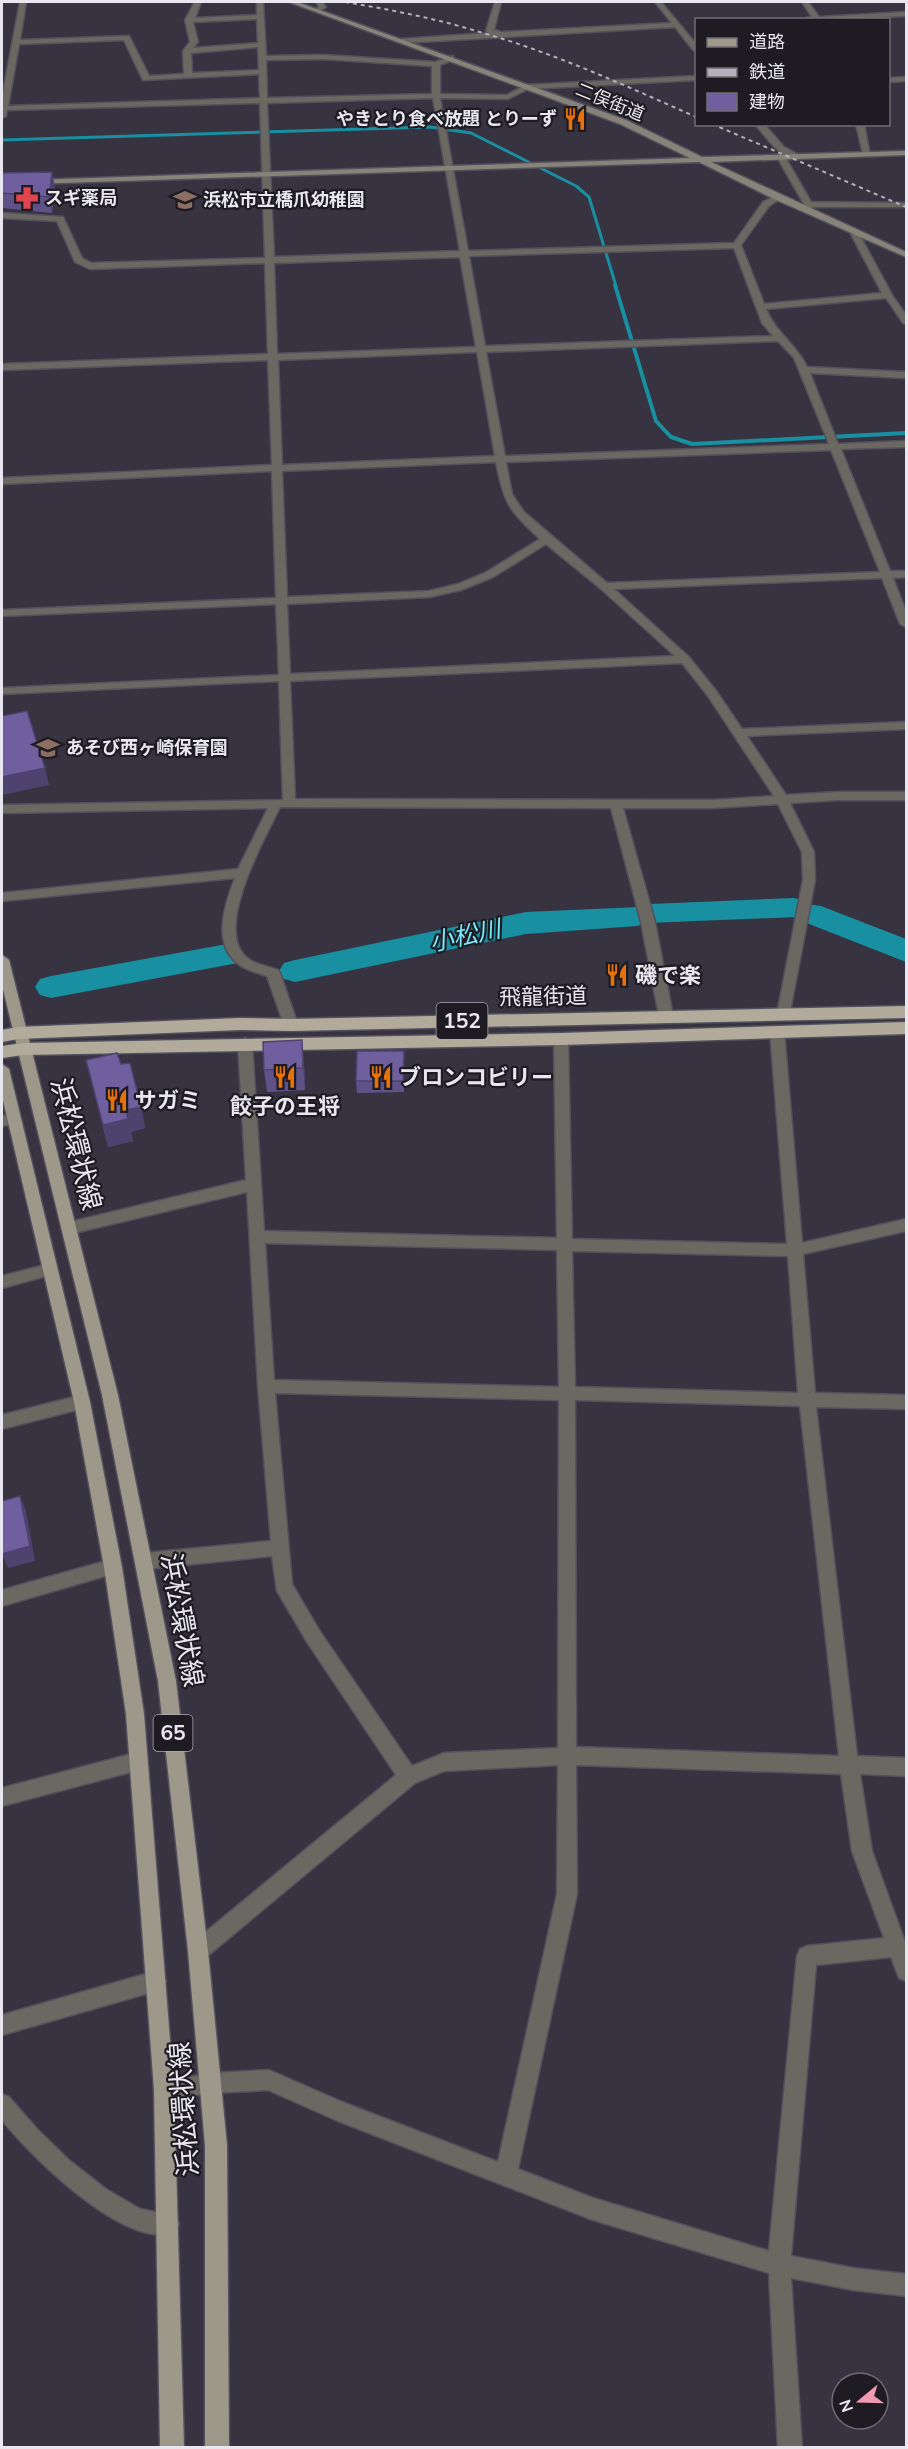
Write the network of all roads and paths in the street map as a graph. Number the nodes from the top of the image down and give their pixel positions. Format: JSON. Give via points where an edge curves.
{"nodes":[{"id":1,"x":23,"y":2,"type":"edge"},
{"id":2,"x":198,"y":2,"type":"edge"},
{"id":3,"x":260,"y":2,"type":"edge"},
{"id":4,"x":292,"y":2,"type":"edge"},
{"id":5,"x":498,"y":2,"type":"edge"},
{"id":6,"x":658,"y":2,"type":"edge"},
{"id":7,"x":805,"y":2,"type":"edge"},
{"id":8,"x":318,"y":6,"type":"edge"},
{"id":9,"x":906,"y":14,"type":"edge"},
{"id":10,"x":261,"y":17,"type":"junction"},
{"id":11,"x":816,"y":18,"type":"edge"},
{"id":12,"x":835,"y":18,"type":"edge"},
{"id":13,"x":189,"y":20,"type":"junction"},
{"id":14,"x":678,"y":25,"type":"junction"},
{"id":15,"x":687,"y":25,"type":"dead end"},
{"id":16,"x":501,"y":34,"type":"junction"},
{"id":17,"x":402,"y":41,"type":"junction"},
{"id":18,"x":260,"y":45,"type":"junction"},
{"id":19,"x":13,"y":47,"type":"junction"},
{"id":20,"x":695,"y":47,"type":"edge"},
{"id":21,"x":187,"y":51,"type":"junction"},
{"id":22,"x":261,"y":58,"type":"junction"},
{"id":23,"x":450,"y":58,"type":"junction"},
{"id":24,"x":436,"y":64,"type":"junction"},
{"id":25,"x":261,"y":72,"type":"junction"},
{"id":26,"x":188,"y":76,"type":"junction"},
{"id":27,"x":695,"y":78,"type":"edge"},
{"id":28,"x":906,"y":79,"type":"edge"},
{"id":29,"x":890,"y":80,"type":"edge"},
{"id":30,"x":526,"y":87,"type":"junction"},
{"id":31,"x":436,"y":96,"type":"junction"},
{"id":32,"x":264,"y":100,"type":"junction"},
{"id":33,"x":2,"y":111,"type":"edge"},
{"id":34,"x":761,"y":126,"type":"edge"},
{"id":35,"x":860,"y":126,"type":"edge"},
{"id":36,"x":906,"y":153,"type":"edge"},
{"id":37,"x":867,"y":154,"type":"junction"},
{"id":38,"x":781,"y":157,"type":"junction"},
{"id":39,"x":796,"y":157,"type":"junction"},
{"id":40,"x":699,"y":159,"type":"junction"},
{"id":41,"x":449,"y":169,"type":"junction"},
{"id":42,"x":265,"y":174,"type":"junction"},
{"id":43,"x":2,"y":183,"type":"edge"},
{"id":44,"x":777,"y":197,"type":"junction"},
{"id":45,"x":906,"y":205,"type":"edge"},
{"id":46,"x":809,"y":208,"type":"junction"},
{"id":47,"x":2,"y":216,"type":"edge"},
{"id":48,"x":855,"y":234,"type":"junction"},
{"id":49,"x":737,"y":245,"type":"junction"},
{"id":50,"x":466,"y":253,"type":"junction"},
{"id":51,"x":906,"y":255,"type":"edge"},
{"id":52,"x":270,"y":260,"type":"junction"},
{"id":53,"x":888,"y":295,"type":"junction"},
{"id":54,"x":761,"y":307,"type":"junction"},
{"id":55,"x":906,"y":321,"type":"edge"},
{"id":56,"x":780,"y":338,"type":"junction"},
{"id":57,"x":482,"y":349,"type":"junction"},
{"id":58,"x":272,"y":357,"type":"junction"},
{"id":59,"x":2,"y":367,"type":"edge"},
{"id":60,"x":804,"y":370,"type":"junction"},
{"id":61,"x":906,"y":375,"type":"edge"},
{"id":62,"x":833,"y":441,"type":"junction"},
{"id":63,"x":906,"y":444,"type":"edge"},
{"id":64,"x":503,"y":459,"type":"junction"},
{"id":65,"x":276,"y":468,"type":"junction"},
{"id":66,"x":2,"y":481,"type":"edge"},
{"id":67,"x":547,"y":539,"type":"junction"},
{"id":68,"x":888,"y":574,"type":"junction"},
{"id":69,"x":906,"y":574,"type":"edge"},
{"id":70,"x":604,"y":586,"type":"junction"},
{"id":71,"x":283,"y":600,"type":"junction"},
{"id":72,"x":2,"y":613,"type":"edge"},
{"id":73,"x":906,"y":624,"type":"edge"},
{"id":74,"x":685,"y":659,"type":"junction"},
{"id":75,"x":284,"y":678,"type":"junction"},
{"id":76,"x":2,"y":692,"type":"edge"},
{"id":77,"x":906,"y":725,"type":"edge"},
{"id":78,"x":738,"y":733,"type":"junction"},
{"id":79,"x":906,"y":796,"type":"edge"},
{"id":80,"x":782,"y":800,"type":"junction"},
{"id":81,"x":282,"y":803,"type":"junction"},
{"id":82,"x":616,"y":804,"type":"junction"},
{"id":83,"x":2,"y":809,"type":"edge"},
{"id":84,"x":243,"y":873,"type":"junction"},
{"id":85,"x":2,"y":897,"type":"edge"},
{"id":86,"x":2,"y":960,"type":"edge"},
{"id":87,"x":906,"y":1011,"type":"edge"},
{"id":88,"x":784,"y":1014,"type":"junction"},
{"id":89,"x":666,"y":1016,"type":"junction"},
{"id":90,"x":291,"y":1025,"type":"junction"},
{"id":91,"x":906,"y":1028,"type":"edge"},
{"id":92,"x":777,"y":1031,"type":"junction"},
{"id":93,"x":561,"y":1039,"type":"junction"},
{"id":94,"x":14,"y":1040,"type":"edge"},
{"id":95,"x":245,"y":1043,"type":"junction"},
{"id":96,"x":2,"y":1052,"type":"edge"},
{"id":97,"x":2,"y":1069,"type":"edge"},
{"id":98,"x":7,"y":1120,"type":"edge"},
{"id":99,"x":255,"y":1184,"type":"junction"},
{"id":100,"x":906,"y":1225,"type":"edge"},
{"id":101,"x":69,"y":1228,"type":"junction"},
{"id":102,"x":258,"y":1237,"type":"junction"},
{"id":103,"x":563,"y":1246,"type":"junction"},
{"id":104,"x":795,"y":1250,"type":"junction"},
{"id":105,"x":49,"y":1270,"type":"junction"},
{"id":106,"x":2,"y":1282,"type":"edge"},
{"id":107,"x":266,"y":1386,"type":"junction"},
{"id":108,"x":567,"y":1393,"type":"junction"},
{"id":109,"x":807,"y":1400,"type":"junction"},
{"id":110,"x":82,"y":1402,"type":"junction"},
{"id":111,"x":906,"y":1402,"type":"edge"},
{"id":112,"x":2,"y":1422,"type":"edge"},
{"id":113,"x":281,"y":1548,"type":"junction"},
{"id":114,"x":145,"y":1561,"type":"junction"},
{"id":115,"x":112,"y":1567,"type":"junction"},
{"id":116,"x":2,"y":1598,"type":"edge"},
{"id":117,"x":567,"y":1756,"type":"junction"},
{"id":118,"x":139,"y":1761,"type":"junction"},
{"id":119,"x":849,"y":1767,"type":"junction"},
{"id":120,"x":906,"y":1767,"type":"edge"},
{"id":121,"x":408,"y":1777,"type":"junction"},
{"id":122,"x":2,"y":1797,"type":"edge"},
{"id":123,"x":897,"y":1946,"type":"junction"},
{"id":124,"x":198,"y":1951,"type":"junction"},
{"id":125,"x":906,"y":1971,"type":"edge"},
{"id":126,"x":156,"y":1981,"type":"junction"},
{"id":127,"x":2,"y":2025,"type":"edge"},
{"id":128,"x":211,"y":2083,"type":"junction"},
{"id":129,"x":164,"y":2090,"type":"junction"},
{"id":130,"x":2,"y":2104,"type":"edge"},
{"id":131,"x":506,"y":2175,"type":"junction"},
{"id":132,"x":168,"y":2224,"type":"junction"},
{"id":133,"x":779,"y":2265,"type":"junction"},
{"id":134,"x":906,"y":2285,"type":"edge"},
{"id":135,"x":172,"y":2448,"type":"edge"},
{"id":136,"x":217,"y":2448,"type":"edge"},
{"id":137,"x":790,"y":2448,"type":"edge"}],
"edges":[{"from":1,"to":19,"type":"street"},
{"from":2,"to":13,"type":"street"},
{"from":3,"to":10,"type":"street"},
{"from":4,"to":8,"type":"street","name":"二俣街道"},
{"from":5,"to":16,"type":"street","via":[[490,31]]},
{"from":6,"to":14,"type":"street"},
{"from":7,"to":11,"type":"street"},
{"from":8,"to":17,"type":"street","name":"二俣街道"},
{"from":9,"to":12,"type":"street"},
{"from":10,"to":13,"type":"street"},
{"from":10,"to":18,"type":"street"},
{"from":13,"to":21,"type":"street","via":[[194,42]]},
{"from":14,"to":15,"type":"street"},
{"from":14,"to":16,"type":"street"},
{"from":14,"to":20,"type":"street"},
{"from":16,"to":17,"type":"street"},
{"from":17,"to":23,"type":"street","name":"二俣街道"},
{"from":18,"to":21,"type":"street"},
{"from":18,"to":22,"type":"street"},
{"from":19,"to":26,"type":"street","via":[[126,38],[146,78]]},
{"from":19,"to":33,"type":"street"},
{"from":21,"to":26,"type":"street"},
{"from":22,"to":24,"type":"street","via":[[322,57]]},
{"from":22,"to":25,"type":"street"},
{"from":23,"to":24,"type":"street"},
{"from":23,"to":30,"type":"street","name":"二俣街道"},
{"from":24,"to":31,"type":"street"},
{"from":25,"to":26,"type":"street"},
{"from":25,"to":32,"type":"street"},
{"from":27,"to":30,"type":"street"},
{"from":28,"to":29,"type":"street"},
{"from":30,"to":31,"type":"street","via":[[508,97]]},
{"from":30,"to":40,"type":"street","name":"二俣街道","via":[[623,122]]},
{"from":31,"to":32,"type":"street"},
{"from":31,"to":41,"type":"street"},
{"from":32,"to":33,"type":"street"},
{"from":32,"to":42,"type":"street"},
{"from":34,"to":39,"type":"street","via":[[782,149]]},
{"from":35,"to":37,"type":"street"},
{"from":36,"to":37,"type":"street"},
{"from":37,"to":39,"type":"street"},
{"from":38,"to":39,"type":"street"},
{"from":38,"to":40,"type":"street"},
{"from":38,"to":46,"type":"street"},
{"from":40,"to":41,"type":"street"},
{"from":40,"to":44,"type":"street","name":"二俣街道"},
{"from":41,"to":42,"type":"street"},
{"from":41,"to":50,"type":"street"},
{"from":42,"to":43,"type":"street"},
{"from":42,"to":52,"type":"street"},
{"from":44,"to":46,"type":"street","name":"二俣街道"},
{"from":44,"to":49,"type":"street","via":[[766,204]]},
{"from":45,"to":46,"type":"street"},
{"from":46,"to":48,"type":"street","name":"二俣街道"},
{"from":47,"to":52,"type":"street","via":[[60,219],[78,260],[90,266]]},
{"from":48,"to":51,"type":"street","name":"二俣街道"},
{"from":48,"to":53,"type":"street"},
{"from":49,"to":50,"type":"street"},
{"from":49,"to":54,"type":"street"},
{"from":50,"to":52,"type":"street"},
{"from":50,"to":57,"type":"street"},
{"from":52,"to":58,"type":"street"},
{"from":53,"to":54,"type":"street"},
{"from":53,"to":55,"type":"street"},
{"from":54,"to":56,"type":"street","via":[[766,323]]},
{"from":56,"to":57,"type":"street"},
{"from":56,"to":60,"type":"street"},
{"from":57,"to":58,"type":"street"},
{"from":57,"to":64,"type":"street"},
{"from":58,"to":59,"type":"street"},
{"from":58,"to":65,"type":"street"},
{"from":60,"to":61,"type":"street"},
{"from":60,"to":62,"type":"street"},
{"from":62,"to":63,"type":"street"},
{"from":62,"to":64,"type":"street"},
{"from":62,"to":68,"type":"street"},
{"from":64,"to":65,"type":"street"},
{"from":64,"to":67,"type":"street","via":[[507,494],[520,514]]},
{"from":65,"to":66,"type":"street"},
{"from":65,"to":71,"type":"street"},
{"from":67,"to":70,"type":"street"},
{"from":67,"to":71,"type":"street","via":[[489,575],[461,587],[429,594]]},
{"from":68,"to":69,"type":"street"},
{"from":68,"to":70,"type":"street"},
{"from":68,"to":73,"type":"street"},
{"from":70,"to":74,"type":"street"},
{"from":71,"to":72,"type":"street"},
{"from":71,"to":75,"type":"street"},
{"from":74,"to":75,"type":"street"},
{"from":74,"to":78,"type":"street"},
{"from":75,"to":76,"type":"street"},
{"from":75,"to":81,"type":"street"},
{"from":77,"to":78,"type":"street"},
{"from":78,"to":80,"type":"street"},
{"from":79,"to":80,"type":"street","via":[[837,795]]},
{"from":80,"to":82,"type":"street"},
{"from":80,"to":88,"type":"street","via":[[808,852],[809,880]]},
{"from":81,"to":82,"type":"street"},
{"from":81,"to":83,"type":"street"},
{"from":81,"to":84,"type":"street"},
{"from":82,"to":89,"type":"street","via":[[648,922]]},
{"from":84,"to":85,"type":"street"},
{"from":84,"to":90,"type":"street","via":[[228,919],[232,947],[248,965],[273,973]]},
{"from":86,"to":94,"type":"main road","name":"浜松環状線","number":"65"},
{"from":87,"to":88,"type":"highway","name":"飛龍街道","number":"152"},
{"from":88,"to":89,"type":"highway","name":"飛龍街道","number":"152"},
{"from":89,"to":90,"type":"highway","name":"飛龍街道","number":"152"},
{"from":90,"to":94,"type":"highway","name":"飛龍街道","number":"152","via":[[240,1024]]},
{"from":91,"to":92,"type":"highway","name":"飛龍街道","number":"152"},
{"from":92,"to":93,"type":"highway","name":"飛龍街道","number":"152"},
{"from":92,"to":104,"type":"street"},
{"from":93,"to":95,"type":"highway","name":"飛龍街道","number":"152"},
{"from":93,"to":103,"type":"street"},
{"from":94,"to":95,"type":"highway","name":"飛龍街道","number":"152"},
{"from":94,"to":96,"type":"highway","name":"飛龍街道","number":"152"},
{"from":94,"to":101,"type":"main road","name":"浜松環状線","number":"65"},
{"from":95,"to":99,"type":"street"},
{"from":97,"to":98,"type":"main road","name":"浜松環状線","number":"65"},
{"from":98,"to":105,"type":"main road","name":"浜松環状線","number":"65"},
{"from":99,"to":101,"type":"street"},
{"from":99,"to":102,"type":"street"},
{"from":100,"to":104,"type":"street"},
{"from":101,"to":114,"type":"main road","name":"浜松環状線","number":"65"},
{"from":102,"to":103,"type":"street"},
{"from":102,"to":107,"type":"street"},
{"from":103,"to":104,"type":"street"},
{"from":103,"to":108,"type":"street"},
{"from":104,"to":109,"type":"street"},
{"from":105,"to":106,"type":"street"},
{"from":105,"to":110,"type":"main road","name":"浜松環状線","number":"65"},
{"from":107,"to":108,"type":"street"},
{"from":107,"to":113,"type":"street"},
{"from":108,"to":109,"type":"street"},
{"from":108,"to":117,"type":"street"},
{"from":109,"to":111,"type":"street"},
{"from":109,"to":119,"type":"street"},
{"from":110,"to":112,"type":"street"},
{"from":110,"to":115,"type":"main road","name":"浜松環状線","number":"65"},
{"from":113,"to":114,"type":"street"},
{"from":113,"to":121,"type":"street","via":[[283,1586]]},
{"from":114,"to":124,"type":"main road","name":"浜松環状線","number":"65","via":[[167,1680]]},
{"from":115,"to":116,"type":"street"},
{"from":115,"to":118,"type":"main road","name":"浜松環状線","number":"65"},
{"from":117,"to":119,"type":"street"},
{"from":117,"to":121,"type":"street","via":[[444,1762]]},
{"from":117,"to":131,"type":"street","via":[[567,1894]]},
{"from":118,"to":122,"type":"street"},
{"from":118,"to":126,"type":"main road","name":"浜松環状線","number":"65"},
{"from":119,"to":120,"type":"street"},
{"from":119,"to":123,"type":"street","via":[[862,1851]]},
{"from":121,"to":124,"type":"street"},
{"from":123,"to":125,"type":"street"},
{"from":123,"to":133,"type":"street","via":[[807,1956]]},
{"from":124,"to":128,"type":"main road","name":"浜松環状線","number":"65"},
{"from":126,"to":127,"type":"street"},
{"from":126,"to":129,"type":"main road","name":"浜松環状線","number":"65"},
{"from":128,"to":129,"type":"street"},
{"from":128,"to":131,"type":"street","via":[[269,2080],[338,2111]]},
{"from":128,"to":136,"type":"main road","name":"浜松環状線","number":"65","via":[[216,2145]]},
{"from":129,"to":132,"type":"main road","name":"浜松環状線","number":"65"},
{"from":130,"to":132,"type":"street","via":[[46,2153],[97,2196],[139,2219]]},
{"from":131,"to":133,"type":"street","via":[[593,2209]]},
{"from":132,"to":135,"type":"main road","name":"浜松環状線","number":"65"},
{"from":133,"to":134,"type":"street"},
{"from":133,"to":137,"type":"street"}]}
